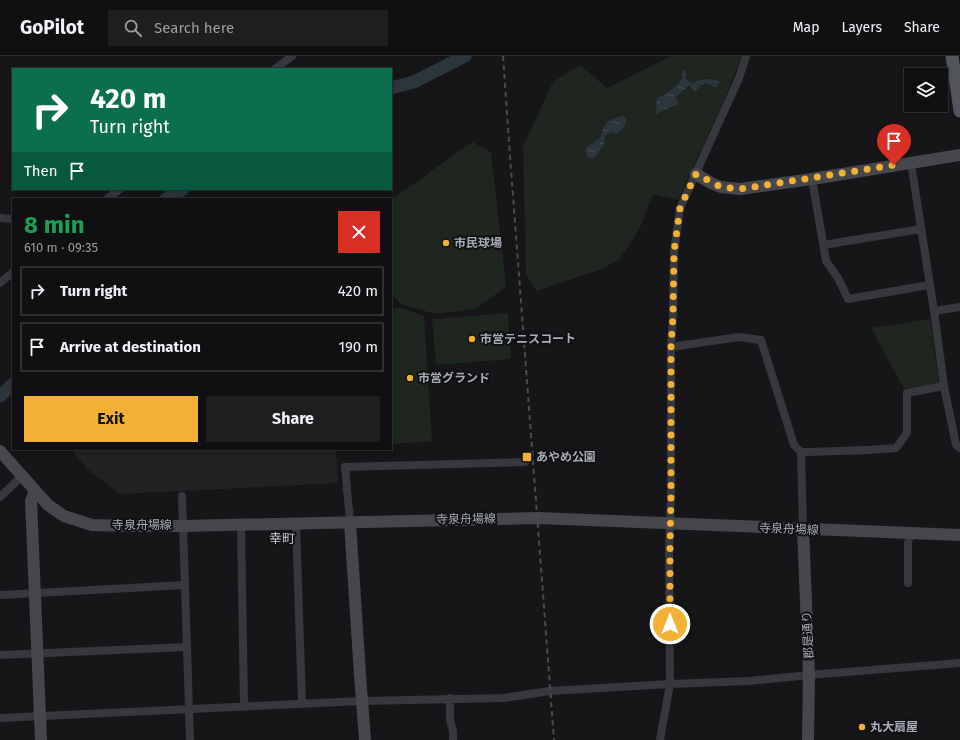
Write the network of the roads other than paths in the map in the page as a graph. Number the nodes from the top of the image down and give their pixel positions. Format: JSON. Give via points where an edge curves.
{"nodes":[{"id":1,"x":292,"y":56,"type":"edge"},
{"id":2,"x":746,"y":56,"type":"edge"},
{"id":3,"x":952,"y":56,"type":"edge"},
{"id":4,"x":276,"y":68,"type":"edge"},
{"id":5,"x":960,"y":110,"type":"edge"},
{"id":6,"x":960,"y":155,"type":"edge"},
{"id":7,"x":911,"y":163,"type":"junction"},
{"id":8,"x":696,"y":174,"type":"junction"},
{"id":9,"x":812,"y":179,"type":"junction"},
{"id":10,"x":119,"y":190,"type":"edge"},
{"id":11,"x":108,"y":198,"type":"edge"},
{"id":12,"x":0,"y":218,"type":"edge"},
{"id":13,"x":12,"y":219,"type":"edge"},
{"id":14,"x":921,"y":229,"type":"junction"},
{"id":15,"x":823,"y":245,"type":"junction"},
{"id":16,"x":12,"y":273,"type":"edge"},
{"id":17,"x":0,"y":283,"type":"edge"},
{"id":18,"x":929,"y":285,"type":"junction"},
{"id":19,"x":960,"y":307,"type":"edge"},
{"id":20,"x":934,"y":311,"type":"junction"},
{"id":21,"x":671,"y":347,"type":"junction"},
{"id":22,"x":944,"y":386,"type":"junction"},
{"id":23,"x":960,"y":448,"type":"edge"},
{"id":24,"x":0,"y":451,"type":"edge"},
{"id":25,"x":801,"y":452,"type":"junction"},
{"id":26,"x":525,"y":462,"type":"dead end"},
{"id":27,"x":20,"y":473,"type":"junction"},
{"id":28,"x":36,"y":491,"type":"junction"},
{"id":29,"x":182,"y":496,"type":"dead end"},
{"id":30,"x":0,"y":497,"type":"edge"},
{"id":31,"x":350,"y":522,"type":"junction"},
{"id":32,"x":296,"y":523,"type":"junction"},
{"id":33,"x":670,"y":523,"type":"junction"},
{"id":34,"x":241,"y":524,"type":"junction"},
{"id":35,"x":183,"y":526,"type":"junction"},
{"id":36,"x":803,"y":529,"type":"junction"},
{"id":37,"x":910,"y":534,"type":"junction"},
{"id":38,"x":960,"y":535,"type":"edge"},
{"id":39,"x":908,"y":583,"type":"dead end"},
{"id":40,"x":185,"y":585,"type":"junction"},
{"id":41,"x":35,"y":593,"type":"junction"},
{"id":42,"x":0,"y":595,"type":"edge"},
{"id":43,"x":187,"y":647,"type":"junction"},
{"id":44,"x":38,"y":654,"type":"junction"},
{"id":45,"x":0,"y":655,"type":"edge"},
{"id":46,"x":960,"y":663,"type":"edge"},
{"id":47,"x":810,"y":675,"type":"junction"},
{"id":48,"x":670,"y":684,"type":"junction"},
{"id":49,"x":450,"y":698,"type":"junction"},
{"id":50,"x":363,"y":701,"type":"junction"},
{"id":51,"x":302,"y":704,"type":"junction"},
{"id":52,"x":244,"y":707,"type":"junction"},
{"id":53,"x":188,"y":710,"type":"junction"},
{"id":54,"x":40,"y":716,"type":"junction"},
{"id":55,"x":0,"y":718,"type":"edge"},
{"id":56,"x":41,"y":740,"type":"edge"},
{"id":57,"x":190,"y":740,"type":"edge"},
{"id":58,"x":366,"y":740,"type":"edge"},
{"id":59,"x":453,"y":740,"type":"edge"},
{"id":60,"x":660,"y":740,"type":"edge"},
{"id":61,"x":808,"y":740,"type":"edge"}],
"edges":[{"from":1,"to":4,"type":"street"},
{"from":2,"to":8,"type":"street","via":[[739,78]]},
{"from":3,"to":5,"type":"main road"},
{"from":6,"to":7,"type":"main road"},
{"from":7,"to":9,"type":"main road"},
{"from":7,"to":14,"type":"street"},
{"from":8,"to":9,"type":"main road","via":[[721,187],[740,189]]},
{"from":8,"to":21,"type":"street","via":[[680,208],[674,252]]},
{"from":9,"to":15,"type":"street"},
{"from":10,"to":11,"type":"street"},
{"from":12,"to":13,"type":"street"},
{"from":14,"to":15,"type":"street"},
{"from":14,"to":18,"type":"street"},
{"from":15,"to":18,"type":"street","via":[[826,261],[848,299]]},
{"from":16,"to":17,"type":"street"},
{"from":18,"to":20,"type":"street"},
{"from":19,"to":20,"type":"street"},
{"from":20,"to":22,"type":"street"},
{"from":21,"to":25,"type":"street","via":[[738,336],[761,340],[794,446]]},
{"from":21,"to":33,"type":"street"},
{"from":22,"to":23,"type":"street","via":[[956,445]]},
{"from":22,"to":25,"type":"street","via":[[907,393],[907,433],[896,448]]},
{"from":24,"to":27,"type":"main road","name":"寺泉舟場線"},
{"from":25,"to":36,"type":"street"},
{"from":26,"to":31,"type":"street","via":[[345,467]]},
{"from":27,"to":28,"type":"main road","name":"寺泉舟場線"},
{"from":27,"to":30,"type":"street"},
{"from":28,"to":35,"type":"main road","name":"寺泉舟場線","via":[[48,505],[64,516],[92,525]]},
{"from":28,"to":41,"type":"main road","via":[[31,501]]},
{"from":29,"to":35,"type":"street"},
{"from":31,"to":32,"type":"main road","name":"寺泉舟場線"},
{"from":31,"to":33,"type":"main road","name":"寺泉舟場線","via":[[538,518]]},
{"from":31,"to":50,"type":"main road"},
{"from":32,"to":34,"type":"main road","name":"寺泉舟場線"},
{"from":32,"to":51,"type":"street"},
{"from":33,"to":36,"type":"main road","name":"寺泉舟場線"},
{"from":33,"to":48,"type":"street"},
{"from":34,"to":35,"type":"main road","name":"寺泉舟場線"},
{"from":34,"to":52,"type":"street"},
{"from":35,"to":40,"type":"street"},
{"from":36,"to":37,"type":"main road","name":"寺泉舟場線"},
{"from":36,"to":47,"type":"main road","name":"郡是通り"},
{"from":37,"to":38,"type":"main road","name":"寺泉舟場線"},
{"from":37,"to":39,"type":"street"},
{"from":40,"to":41,"type":"street"},
{"from":40,"to":43,"type":"street"},
{"from":41,"to":42,"type":"street"},
{"from":41,"to":44,"type":"main road"},
{"from":43,"to":44,"type":"street"},
{"from":43,"to":53,"type":"street"},
{"from":44,"to":45,"type":"street"},
{"from":44,"to":54,"type":"main road"},
{"from":46,"to":47,"type":"street"},
{"from":47,"to":48,"type":"street","via":[[749,681]]},
{"from":47,"to":61,"type":"main road","name":"郡是通り"},
{"from":48,"to":49,"type":"street","via":[[550,691],[504,698]]},
{"from":48,"to":60,"type":"street"},
{"from":49,"to":50,"type":"street"},
{"from":49,"to":59,"type":"street"},
{"from":50,"to":51,"type":"street"},
{"from":50,"to":58,"type":"main road"},
{"from":51,"to":52,"type":"street"},
{"from":52,"to":53,"type":"street"},
{"from":53,"to":54,"type":"street"},
{"from":53,"to":57,"type":"street"},
{"from":54,"to":55,"type":"street"},
{"from":54,"to":56,"type":"main road"}]}
